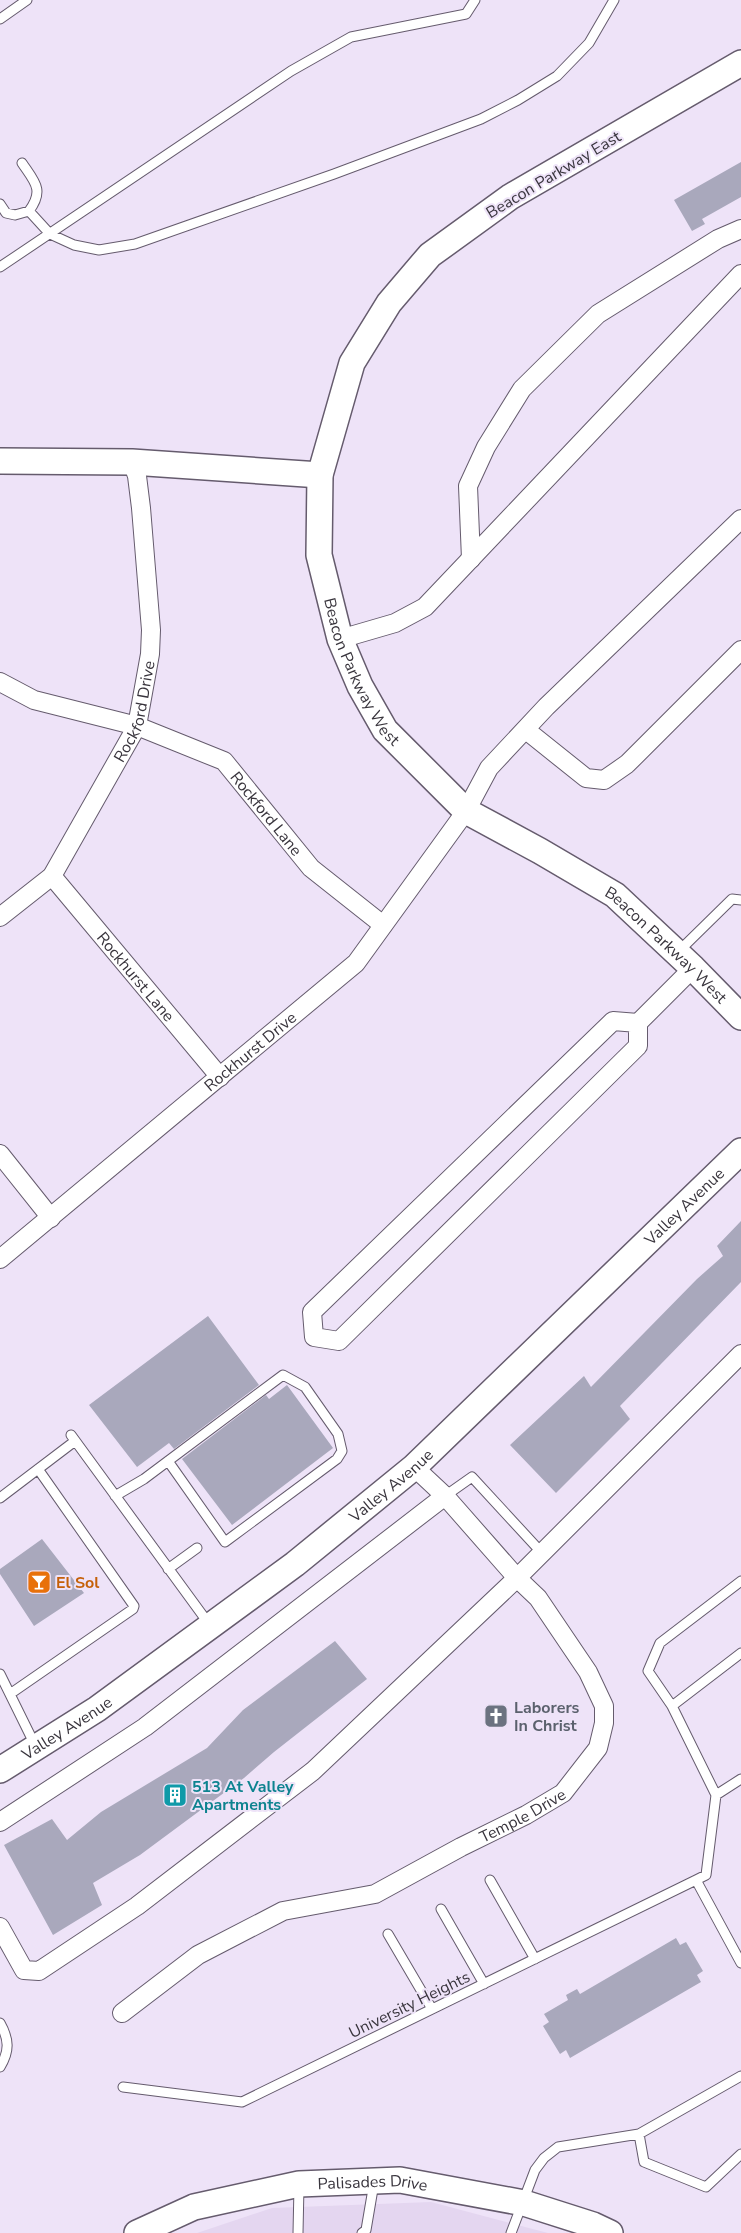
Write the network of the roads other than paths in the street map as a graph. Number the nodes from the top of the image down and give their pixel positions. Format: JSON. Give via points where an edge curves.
{"nodes":[{"id":1,"x":27,"y":0,"type":"edge"},
{"id":2,"x":475,"y":0,"type":"edge"},
{"id":3,"x":614,"y":0,"type":"edge"},
{"id":4,"x":0,"y":19,"type":"edge"},
{"id":5,"x":741,"y":63,"type":"edge"},
{"id":6,"x":22,"y":163,"type":"dead end"},
{"id":7,"x":0,"y":204,"type":"edge"},
{"id":8,"x":29,"y":210,"type":"junction"},
{"id":9,"x":741,"y":229,"type":"edge"},
{"id":10,"x":50,"y":234,"type":"junction"},
{"id":11,"x":0,"y":267,"type":"edge"},
{"id":12,"x":741,"y":274,"type":"edge"},
{"id":13,"x":0,"y":461,"type":"edge"},
{"id":14,"x":132,"y":462,"type":"junction"},
{"id":15,"x":320,"y":475,"type":"junction"},
{"id":16,"x":741,"y":518,"type":"edge"},
{"id":17,"x":470,"y":559,"type":"junction"},
{"id":18,"x":340,"y":640,"type":"junction"},
{"id":19,"x":741,"y":650,"type":"edge"},
{"id":20,"x":0,"y":682,"type":"edge"},
{"id":21,"x":137,"y":726,"type":"junction"},
{"id":22,"x":526,"y":730,"type":"junction"},
{"id":23,"x":466,"y":811,"type":"junction"},
{"id":24,"x":52,"y":876,"type":"junction"},
{"id":25,"x":741,"y":900,"type":"edge"},
{"id":26,"x":0,"y":917,"type":"edge"},
{"id":27,"x":383,"y":925,"type":"junction"},
{"id":28,"x":685,"y":960,"type":"junction"},
{"id":29,"x":741,"y":1017,"type":"edge"},
{"id":30,"x":638,"y":1022,"type":"junction"},
{"id":31,"x":220,"y":1077,"type":"junction"},
{"id":32,"x":741,"y":1150,"type":"edge"},
{"id":33,"x":0,"y":1154,"type":"edge"},
{"id":34,"x":51,"y":1218,"type":"junction"},
{"id":35,"x":0,"y":1259,"type":"edge"},
{"id":36,"x":741,"y":1354,"type":"edge"},
{"id":37,"x":168,"y":1461,"type":"junction"},
{"id":38,"x":414,"y":1467,"type":"junction"},
{"id":39,"x":38,"y":1470,"type":"junction"},
{"id":40,"x":115,"y":1496,"type":"junction"},
{"id":41,"x":445,"y":1496,"type":"junction"},
{"id":42,"x":0,"y":1498,"type":"edge"},
{"id":43,"x":197,"y":1548,"type":"dead end"},
{"id":44,"x":542,"y":1553,"type":"junction"},
{"id":45,"x":168,"y":1569,"type":"junction"},
{"id":46,"x":517,"y":1578,"type":"junction"},
{"id":47,"x":741,"y":1581,"type":"edge"},
{"id":48,"x":210,"y":1626,"type":"junction"},
{"id":49,"x":741,"y":1653,"type":"edge"},
{"id":50,"x":0,"y":1674,"type":"edge"},
{"id":51,"x":10,"y":1694,"type":"junction"},
{"id":52,"x":672,"y":1706,"type":"junction"},
{"id":53,"x":36,"y":1748,"type":"junction"},
{"id":54,"x":0,"y":1770,"type":"edge"},
{"id":55,"x":741,"y":1779,"type":"edge"},
{"id":56,"x":716,"y":1795,"type":"junction"},
{"id":57,"x":0,"y":1822,"type":"edge"},
{"id":58,"x":490,"y":1880,"type":"dead end"},
{"id":59,"x":696,"y":1880,"type":"junction"},
{"id":60,"x":441,"y":1909,"type":"dead end"},
{"id":61,"x":0,"y":1927,"type":"edge"},
{"id":62,"x":388,"y":1934,"type":"dead end"},
{"id":63,"x":737,"y":1946,"type":"edge"},
{"id":64,"x":535,"y":1959,"type":"junction"},
{"id":65,"x":741,"y":1963,"type":"edge"},
{"id":66,"x":484,"y":1984,"type":"junction"},
{"id":67,"x":432,"y":2009,"type":"junction"},
{"id":68,"x":122,"y":2013,"type":"dead end"},
{"id":69,"x":0,"y":2023,"type":"edge"},
{"id":70,"x":0,"y":2067,"type":"edge"},
{"id":71,"x":741,"y":2076,"type":"edge"},
{"id":72,"x":123,"y":2086,"type":"dead end"},
{"id":73,"x":639,"y":2134,"type":"junction"},
{"id":74,"x":741,"y":2154,"type":"edge"},
{"id":75,"x":374,"y":2181,"type":"junction"},
{"id":76,"x":300,"y":2184,"type":"junction"},
{"id":77,"x":524,"y":2203,"type":"junction"},
{"id":78,"x":137,"y":2233,"type":"edge"},
{"id":79,"x":298,"y":2233,"type":"edge"},
{"id":80,"x":362,"y":2233,"type":"edge"},
{"id":81,"x":511,"y":2233,"type":"edge"},
{"id":82,"x":610,"y":2233,"type":"edge"}],
"edges":[{"from":1,"to":4,"type":"lane"},
{"from":2,"to":10,"type":"lane","via":[[466,14],[350,37],[291,71]]},
{"from":3,"to":10,"type":"lane","via":[[588,43],[557,76],[481,118],[135,244],[99,250],[74,246]]},
{"from":5,"to":15,"type":"street","name":"Beacon Parkway East","via":[[510,197],[430,256],[389,303],[352,363]]},
{"from":6,"to":8,"type":"lane","via":[[38,191]]},
{"from":7,"to":8,"type":"lane","via":[[6,213],[15,215]]},
{"from":8,"to":10,"type":"lane"},
{"from":9,"to":17,"type":"street","via":[[718,239],[598,314],[522,389],[486,447],[468,486]]},
{"from":10,"to":11,"type":"lane"},
{"from":12,"to":17,"type":"street"},
{"from":13,"to":14,"type":"street"},
{"from":14,"to":15,"type":"street"},
{"from":14,"to":21,"type":"street","name":"Rockford Drive","via":[[141,508],[151,630]]},
{"from":15,"to":18,"type":"street","name":"Beacon Parkway West","via":[[319,554]]},
{"from":16,"to":22,"type":"street","name":"Rockhurst Drive"},
{"from":17,"to":18,"type":"street","via":[[425,607],[395,623]]},
{"from":18,"to":23,"type":"street","name":"Beacon Parkway West","via":[[360,686],[385,730]]},
{"from":19,"to":22,"type":"street","via":[[627,764],[604,780],[586,778]]},
{"from":20,"to":21,"type":"street","name":"Rockford Lane","via":[[34,700]]},
{"from":21,"to":24,"type":"street","name":"Rockford Drive"},
{"from":21,"to":27,"type":"street","name":"Rockford Lane","via":[[224,761],[311,868]]},
{"from":22,"to":23,"type":"street","name":"Rockhurst Drive","via":[[489,768]]},
{"from":23,"to":27,"type":"street","name":"Rockhurst Drive"},
{"from":23,"to":28,"type":"street","name":"Beacon Parkway West","via":[[615,895]]},
{"from":24,"to":26,"type":"street","name":"Rockford Drive"},
{"from":24,"to":31,"type":"street","name":"Rockhurst Lane"},
{"from":25,"to":28,"type":"lane","via":[[732,899]]},
{"from":27,"to":31,"type":"street","name":"Rockhurst Drive","via":[[356,963]]},
{"from":28,"to":29,"type":"street","name":"Beacon Parkway West"},
{"from":28,"to":30,"type":"street"},
{"from":30,"to":30,"type":"street","via":[[638,1046],[339,1341],[314,1337],[312,1312],[484,1144],[613,1021]]},
{"from":31,"to":34,"type":"street","name":"Rockhurst Drive"},
{"from":32,"to":38,"type":"street","name":"Valley Avenue"},
{"from":33,"to":34,"type":"street"},
{"from":34,"to":35,"type":"street","name":"Rockhurst Drive"},
{"from":36,"to":44,"type":"street"},
{"from":37,"to":37,"type":"lane","via":[[283,1375],[305,1387],[338,1434],[342,1450],[337,1459],[225,1542]]},
{"from":37,"to":40,"type":"lane"},
{"from":38,"to":41,"type":"street","name":"Temple Drive"},
{"from":38,"to":48,"type":"street","name":"Valley Avenue","via":[[295,1564]]},
{"from":39,"to":40,"type":"lane","via":[[73,1438]]},
{"from":39,"to":42,"type":"lane"},
{"from":39,"to":51,"type":"lane","via":[[134,1606]]},
{"from":40,"to":45,"type":"lane"},
{"from":41,"to":44,"type":"lane","via":[[472,1477]]},
{"from":41,"to":46,"type":"street","name":"Temple Drive"},
{"from":41,"to":57,"type":"street","via":[[144,1727]]},
{"from":43,"to":45,"type":"lane"},
{"from":44,"to":46,"type":"street"},
{"from":45,"to":48,"type":"lane"},
{"from":46,"to":61,"type":"street","via":[[313,1771],[129,1911],[39,1972],[24,1970]]},
{"from":46,"to":68,"type":"street","name":"Temple Drive","via":[[538,1598],[582,1663],[604,1706],[598,1748],[564,1793],[375,1894],[283,1911],[198,1955]]},
{"from":47,"to":52,"type":"lane","via":[[660,1643],[648,1671]]},
{"from":48,"to":53,"type":"street","name":"Valley Avenue","via":[[98,1709]]},
{"from":49,"to":52,"type":"lane"},
{"from":50,"to":51,"type":"lane"},
{"from":51,"to":53,"type":"lane"},
{"from":52,"to":56,"type":"lane"},
{"from":53,"to":54,"type":"street","name":"Valley Avenue"},
{"from":55,"to":56,"type":"lane"},
{"from":56,"to":59,"type":"lane","via":[[706,1875]]},
{"from":58,"to":64,"type":"lane"},
{"from":59,"to":63,"type":"lane"},
{"from":59,"to":64,"type":"lane","name":"University Heights"},
{"from":60,"to":66,"type":"lane"},
{"from":62,"to":67,"type":"lane"},
{"from":63,"to":65,"type":"lane"},
{"from":64,"to":66,"type":"lane","name":"University Heights"},
{"from":66,"to":67,"type":"lane","name":"University Heights"},
{"from":67,"to":72,"type":"lane","name":"University Heights","via":[[242,2102]]},
{"from":69,"to":70,"type":"lane","via":[[8,2037],[7,2055]]},
{"from":71,"to":73,"type":"lane"},
{"from":73,"to":74,"type":"lane","via":[[644,2162],[706,2187]]},
{"from":73,"to":77,"type":"lane","via":[[558,2147],[544,2158],[536,2170]]},
{"from":75,"to":76,"type":"street","name":"Palisades Drive"},
{"from":75,"to":77,"type":"street","name":"Palisades Drive","via":[[400,2180]]},
{"from":75,"to":80,"type":"lane","via":[[366,2230]]},
{"from":76,"to":78,"type":"street","name":"Palisades Drive","via":[[194,2207]]},
{"from":76,"to":79,"type":"lane"},
{"from":77,"to":81,"type":"lane"},
{"from":77,"to":82,"type":"street","name":"Palisades Drive"}]}
